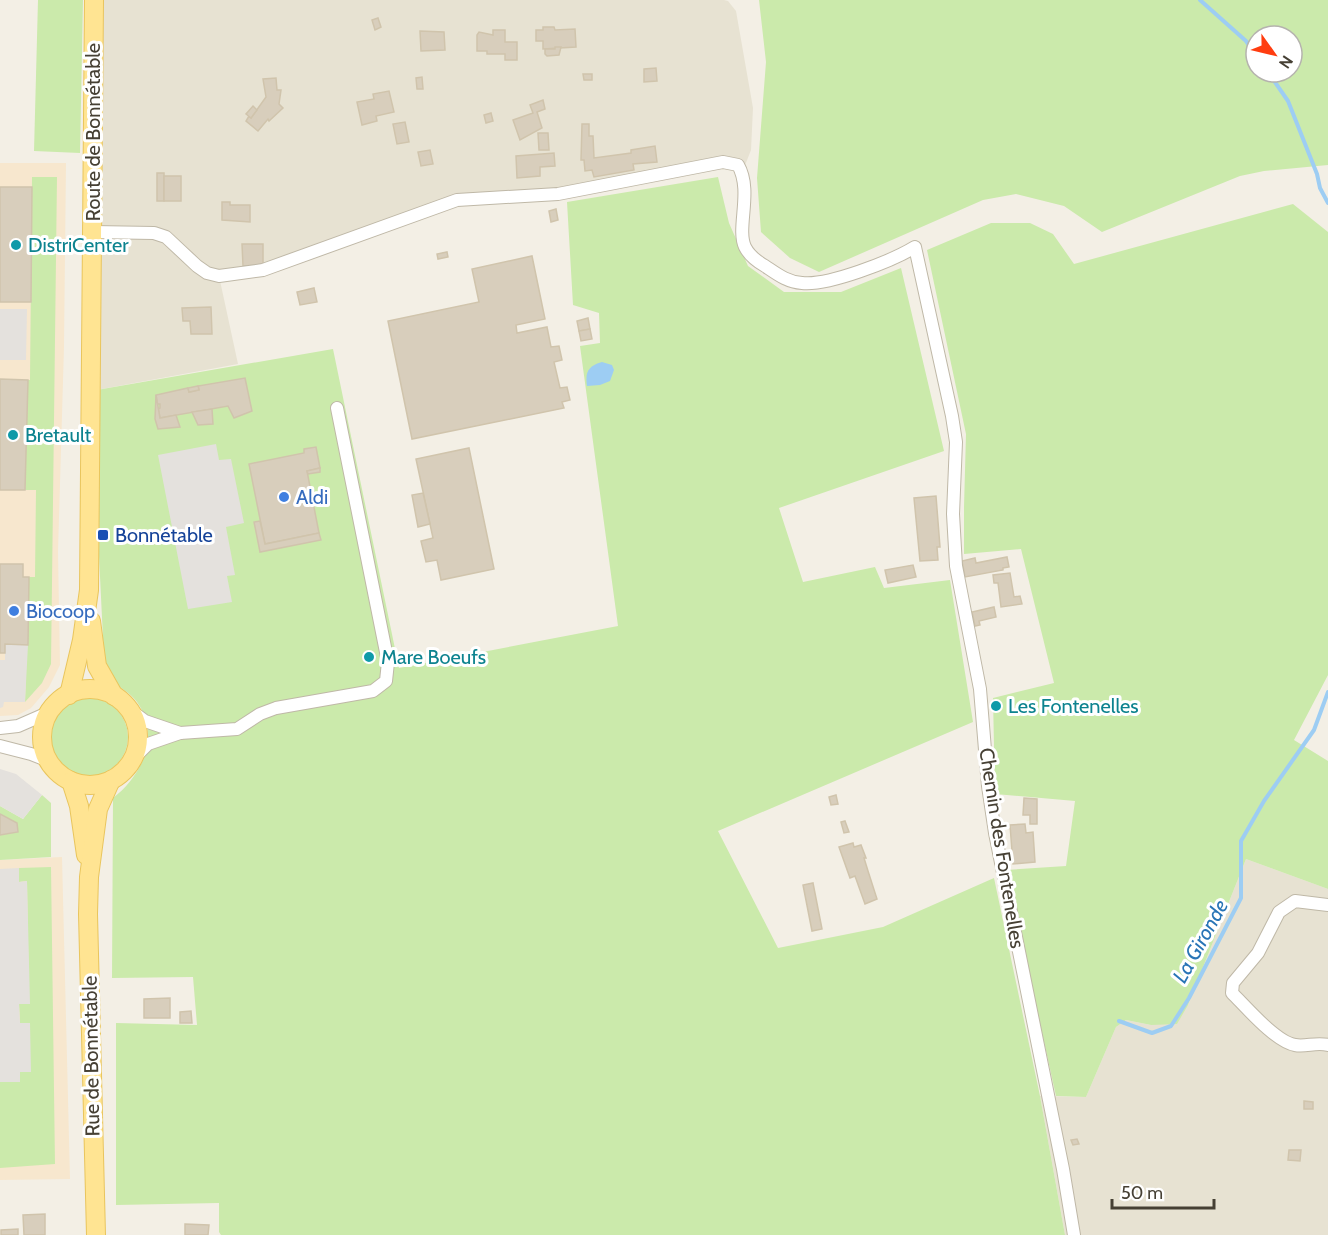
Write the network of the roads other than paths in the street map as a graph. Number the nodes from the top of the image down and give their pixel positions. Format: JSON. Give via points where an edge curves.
{"nodes":[{"id":1,"x":94,"y":0,"type":"edge"},
{"id":2,"x":93,"y":232,"type":"junction"},
{"id":3,"x":338,"y":408,"type":"dead end"},
{"id":4,"x":88,"y":590,"type":"junction"},
{"id":5,"x":69,"y":694,"type":"junction"},
{"id":6,"x":114,"y":696,"type":"junction"},
{"id":7,"x":129,"y":709,"type":"junction"},
{"id":8,"x":50,"y":712,"type":"junction"},
{"id":9,"x":0,"y":728,"type":"edge"},
{"id":10,"x":180,"y":733,"type":"junction"},
{"id":11,"x":0,"y":746,"type":"edge"},
{"id":12,"x":132,"y":760,"type":"junction"},
{"id":13,"x":49,"y":761,"type":"junction"},
{"id":14,"x":111,"y":780,"type":"junction"},
{"id":15,"x":71,"y":781,"type":"junction"},
{"id":16,"x":89,"y":877,"type":"junction"},
{"id":17,"x":1328,"y":905,"type":"edge"},
{"id":18,"x":1328,"y":1045,"type":"edge"},
{"id":19,"x":96,"y":1235,"type":"edge"},
{"id":20,"x":1074,"y":1235,"type":"edge"}],
"edges":[{"from":1,"to":2,"type":"main road","name":"Route de Bonnétable"},
{"from":2,"to":4,"type":"main road","name":"Route de Bonnétable"},
{"from":2,"to":20,"type":"street","name":"Chemin des Fontenelles","via":[[154,233],[166,237],[197,266],[219,276],[263,270],[457,200],[558,194],[723,162],[738,165],[742,173],[744,246],[757,261],[785,280],[804,284],[834,279],[901,256],[915,247],[954,434],[952,514],[956,566],[980,689],[995,833]]},
{"from":3,"to":10,"type":"street","via":[[388,662],[386,681],[374,691],[276,708],[237,729]]},
{"from":4,"to":5,"type":"main road","name":"Route de Bonnétable","via":[[82,640]]},
{"from":4,"to":6,"type":"main road","via":[[97,666]]},
{"from":5,"to":6,"type":"main road","via":[[92,689]]},
{"from":5,"to":8,"type":"main road"},
{"from":6,"to":7,"type":"main road"},
{"from":7,"to":10,"type":"street","via":[[146,721]]},
{"from":7,"to":12,"type":"main road","via":[[138,736]]},
{"from":8,"to":9,"type":"street","via":[[18,726]]},
{"from":8,"to":13,"type":"main road","via":[[43,737]]},
{"from":10,"to":12,"type":"street","via":[[148,744]]},
{"from":11,"to":13,"type":"street"},
{"from":12,"to":14,"type":"main road"},
{"from":13,"to":15,"type":"main road"},
{"from":14,"to":15,"type":"main road","via":[[89,785]]},
{"from":14,"to":16,"type":"main road","via":[[98,809]]},
{"from":15,"to":16,"type":"main road","via":[[79,806]]},
{"from":16,"to":19,"type":"main road","name":"Rue de Bonnétable"},
{"from":17,"to":18,"type":"street","via":[[1295,901],[1279,912],[1258,953],[1233,983],[1232,993],[1266,1028],[1294,1045]]}]}
